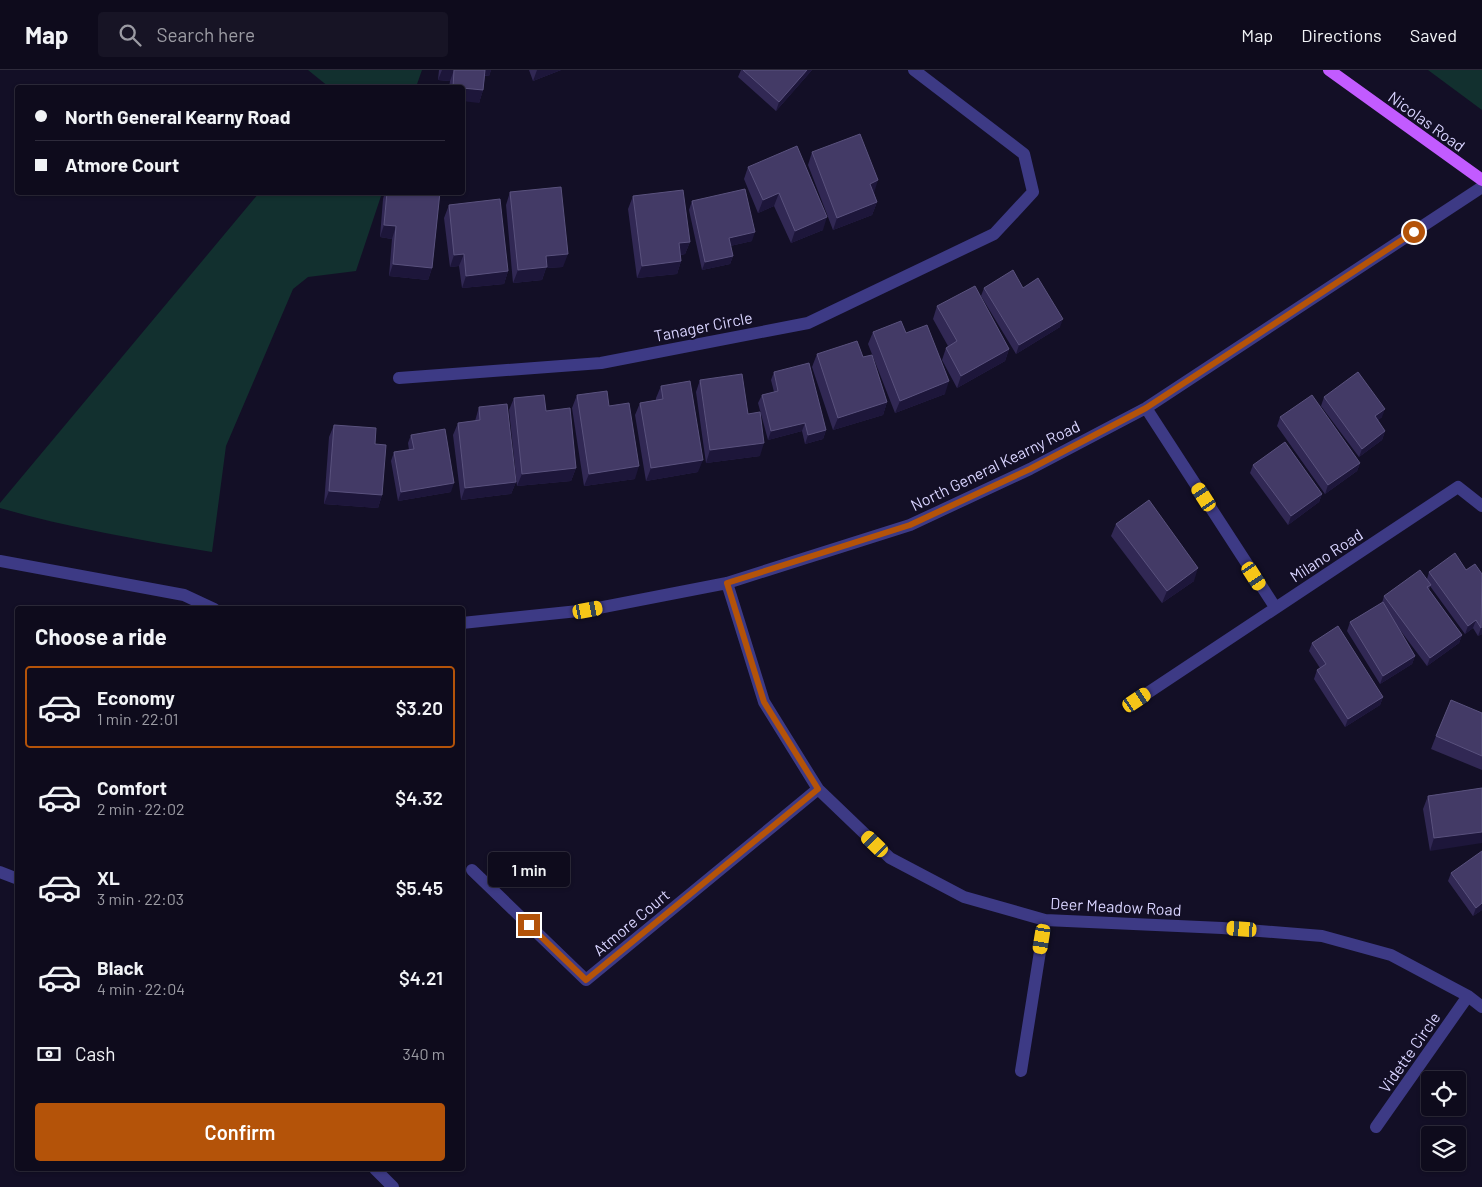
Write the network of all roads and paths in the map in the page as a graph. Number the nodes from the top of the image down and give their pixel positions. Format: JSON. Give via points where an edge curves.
{"nodes":[{"id":1,"x":914,"y":70,"type":"edge"},
{"id":2,"x":1329,"y":70,"type":"edge"},
{"id":3,"x":1482,"y":180,"type":"edge"},
{"id":4,"x":1482,"y":187,"type":"edge"},
{"id":5,"x":399,"y":378,"type":"dead end"},
{"id":6,"x":1146,"y":408,"type":"junction"},
{"id":7,"x":1482,"y":506,"type":"edge"},
{"id":8,"x":0,"y":561,"type":"edge"},
{"id":9,"x":727,"y":583,"type":"junction"},
{"id":10,"x":208,"y":606,"type":"edge"},
{"id":11,"x":1275,"y":607,"type":"junction"},
{"id":12,"x":465,"y":623,"type":"edge"},
{"id":13,"x":1137,"y":700,"type":"dead end"},
{"id":14,"x":818,"y":789,"type":"junction"},
{"id":15,"x":472,"y":870,"type":"dead end"},
{"id":16,"x":0,"y":872,"type":"edge"},
{"id":17,"x":15,"y":878,"type":"edge"},
{"id":18,"x":1045,"y":920,"type":"junction"},
{"id":19,"x":1468,"y":996,"type":"junction"},
{"id":20,"x":1482,"y":1007,"type":"edge"},
{"id":21,"x":1022,"y":1071,"type":"dead end"},
{"id":22,"x":1376,"y":1127,"type":"dead end"},
{"id":23,"x":377,"y":1171,"type":"edge"},
{"id":24,"x":393,"y":1187,"type":"edge"}],
"edges":[{"from":1,"to":5,"type":"street","name":"Tanager Circle","via":[[1024,154],[1033,192],[994,234],[808,323],[601,363]]},
{"from":2,"to":3,"type":"main road","name":"Nicolas Road"},
{"from":4,"to":6,"type":"street","name":"North General Kearny Road"},
{"from":6,"to":9,"type":"street","name":"North General Kearny Road","via":[[1030,469],[910,525]]},
{"from":6,"to":11,"type":"street"},
{"from":7,"to":11,"type":"street","name":"Milano Road","via":[[1458,487]]},
{"from":8,"to":10,"type":"street","via":[[184,595]]},
{"from":9,"to":12,"type":"street","name":"North General Kearny Road","via":[[588,610]]},
{"from":9,"to":14,"type":"street","name":"Deer Meadow Road","via":[[764,702]]},
{"from":11,"to":13,"type":"street","name":"Milano Road"},
{"from":14,"to":15,"type":"street","name":"Atmore Court","via":[[586,980]]},
{"from":14,"to":18,"type":"street","name":"Deer Meadow Road","via":[[890,858],[964,897]]},
{"from":16,"to":17,"type":"street"},
{"from":18,"to":19,"type":"street","name":"Deer Meadow Road","via":[[1322,936],[1391,956]]},
{"from":18,"to":21,"type":"street"},
{"from":19,"to":20,"type":"street","name":"Deer Meadow Road"},
{"from":19,"to":22,"type":"street","name":"Vidette Circle"},
{"from":23,"to":24,"type":"street"}]}
